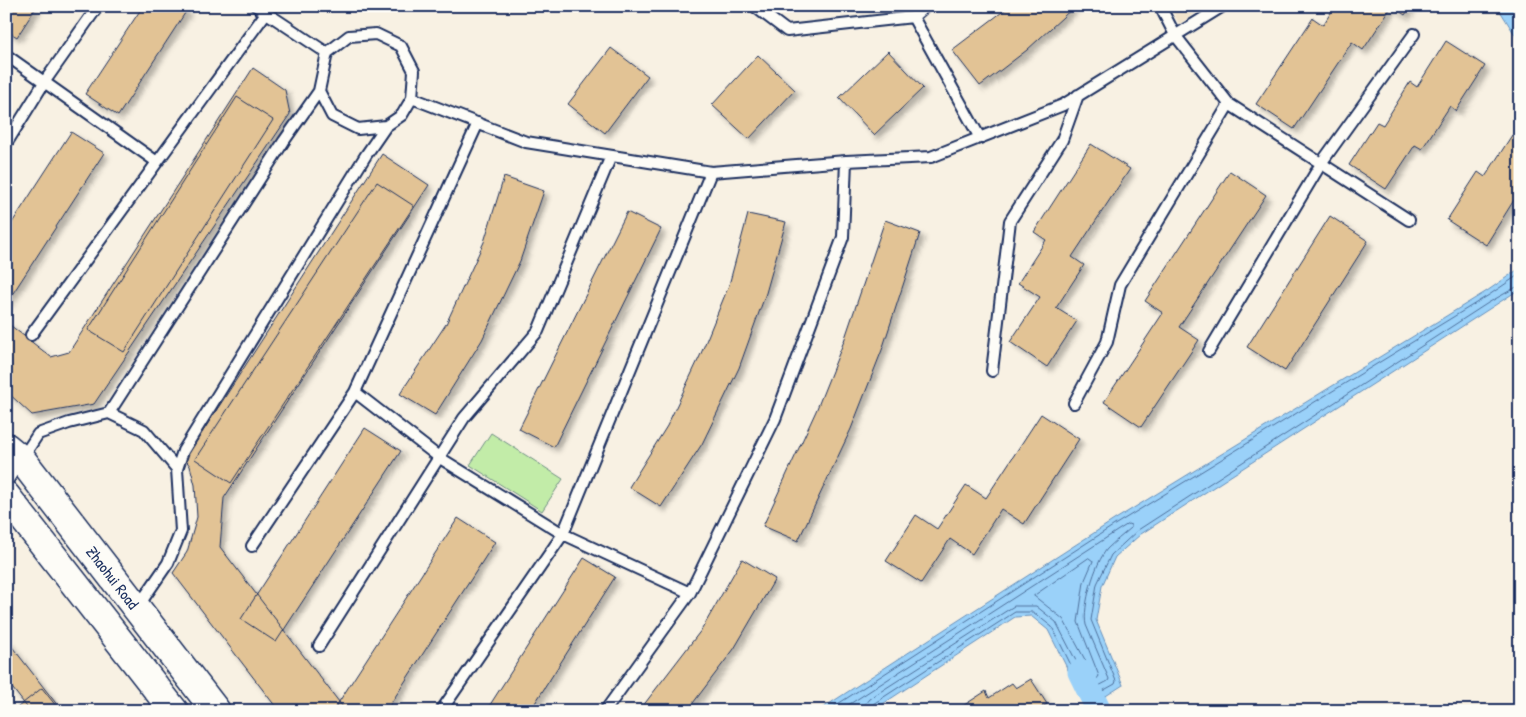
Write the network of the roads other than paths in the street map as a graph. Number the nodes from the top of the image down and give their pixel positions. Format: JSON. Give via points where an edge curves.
{"nodes":[{"id":1,"x":98,"y":6,"type":"edge"},
{"id":2,"x":256,"y":6,"type":"edge"},
{"id":3,"x":754,"y":6,"type":"edge"},
{"id":4,"x":926,"y":6,"type":"edge"},
{"id":5,"x":1160,"y":6,"type":"edge"},
{"id":6,"x":1223,"y":6,"type":"edge"},
{"id":7,"x":266,"y":13,"type":"junction"},
{"id":8,"x":913,"y":17,"type":"junction"},
{"id":9,"x":1414,"y":34,"type":"dead end"},
{"id":10,"x":1175,"y":35,"type":"junction"},
{"id":11,"x":327,"y":54,"type":"junction"},
{"id":12,"x":6,"y":55,"type":"edge"},
{"id":13,"x":45,"y":81,"type":"junction"},
{"id":14,"x":319,"y":90,"type":"junction"},
{"id":15,"x":1078,"y":95,"type":"junction"},
{"id":16,"x":412,"y":98,"type":"junction"},
{"id":17,"x":1229,"y":104,"type":"junction"},
{"id":18,"x":478,"y":123,"type":"junction"},
{"id":19,"x":386,"y":126,"type":"junction"},
{"id":20,"x":980,"y":138,"type":"junction"},
{"id":21,"x":6,"y":144,"type":"edge"},
{"id":22,"x":611,"y":156,"type":"junction"},
{"id":23,"x":846,"y":161,"type":"junction"},
{"id":24,"x":157,"y":162,"type":"junction"},
{"id":25,"x":1322,"y":162,"type":"junction"},
{"id":26,"x":711,"y":172,"type":"junction"},
{"id":27,"x":1409,"y":220,"type":"dead end"},
{"id":28,"x":31,"y":334,"type":"dead end"},
{"id":29,"x":1209,"y":351,"type":"dead end"},
{"id":30,"x":992,"y":371,"type":"dead end"},
{"id":31,"x":355,"y":392,"type":"junction"},
{"id":32,"x":1074,"y":403,"type":"dead end"},
{"id":33,"x":109,"y":413,"type":"junction"},
{"id":34,"x":14,"y":453,"type":"edge"},
{"id":35,"x":440,"y":458,"type":"junction"},
{"id":36,"x":177,"y":470,"type":"junction"},
{"id":37,"x":6,"y":483,"type":"edge"},
{"id":38,"x":6,"y":496,"type":"edge"},
{"id":39,"x":563,"y":534,"type":"junction"},
{"id":40,"x":252,"y":546,"type":"dead end"},
{"id":41,"x":690,"y":593,"type":"junction"},
{"id":42,"x":136,"y":608,"type":"junction"},
{"id":43,"x":319,"y":646,"type":"dead end"},
{"id":44,"x":174,"y":711,"type":"edge"},
{"id":45,"x":216,"y":711,"type":"edge"},
{"id":46,"x":441,"y":711,"type":"edge"},
{"id":47,"x":605,"y":711,"type":"edge"}],
"edges":[{"from":1,"to":13,"type":"lane"},
{"from":2,"to":7,"type":"lane"},
{"from":3,"to":8,"type":"lane","via":[[787,31]]},
{"from":4,"to":8,"type":"lane"},
{"from":5,"to":10,"type":"lane"},
{"from":6,"to":10,"type":"lane"},
{"from":7,"to":11,"type":"lane"},
{"from":7,"to":24,"type":"lane"},
{"from":8,"to":20,"type":"lane"},
{"from":9,"to":25,"type":"lane"},
{"from":10,"to":15,"type":"lane"},
{"from":10,"to":17,"type":"lane"},
{"from":11,"to":14,"type":"lane"},
{"from":11,"to":16,"type":"lane","via":[[348,36],[376,34],[401,46],[414,71]]},
{"from":12,"to":13,"type":"lane"},
{"from":13,"to":21,"type":"lane"},
{"from":13,"to":24,"type":"lane"},
{"from":14,"to":19,"type":"lane","via":[[332,116],[358,129]]},
{"from":14,"to":33,"type":"lane"},
{"from":15,"to":20,"type":"lane","via":[[1063,105]]},
{"from":15,"to":30,"type":"lane","via":[[1062,140],[1010,221]]},
{"from":16,"to":18,"type":"lane"},
{"from":16,"to":19,"type":"lane","via":[[402,115]]},
{"from":17,"to":25,"type":"lane"},
{"from":17,"to":32,"type":"lane","via":[[1120,285],[1107,342]]},
{"from":18,"to":22,"type":"lane","via":[[526,142]]},
{"from":18,"to":31,"type":"lane"},
{"from":19,"to":36,"type":"lane","via":[[183,451]]},
{"from":20,"to":23,"type":"lane","via":[[931,157]]},
{"from":22,"to":26,"type":"lane"},
{"from":22,"to":35,"type":"lane","via":[[538,331],[464,418]]},
{"from":23,"to":26,"type":"lane"},
{"from":23,"to":41,"type":"lane","via":[[843,237],[775,418]]},
{"from":24,"to":28,"type":"lane"},
{"from":25,"to":27,"type":"lane"},
{"from":25,"to":29,"type":"lane"},
{"from":26,"to":39,"type":"lane"},
{"from":31,"to":35,"type":"lane"},
{"from":31,"to":40,"type":"lane"},
{"from":33,"to":34,"type":"lane","via":[[38,434]]},
{"from":33,"to":36,"type":"lane","via":[[144,430]]},
{"from":34,"to":37,"type":"lane"},
{"from":34,"to":42,"type":"main road","name":"Zhaohui Road"},
{"from":35,"to":39,"type":"lane"},
{"from":35,"to":43,"type":"lane"},
{"from":36,"to":42,"type":"lane","via":[[181,531],[168,564]]},
{"from":38,"to":44,"type":"main road","name":"Zhaohui Road"},
{"from":39,"to":41,"type":"lane"},
{"from":39,"to":46,"type":"lane"},
{"from":41,"to":47,"type":"lane"},
{"from":42,"to":45,"type":"main road","name":"Zhaohui Road"}]}
